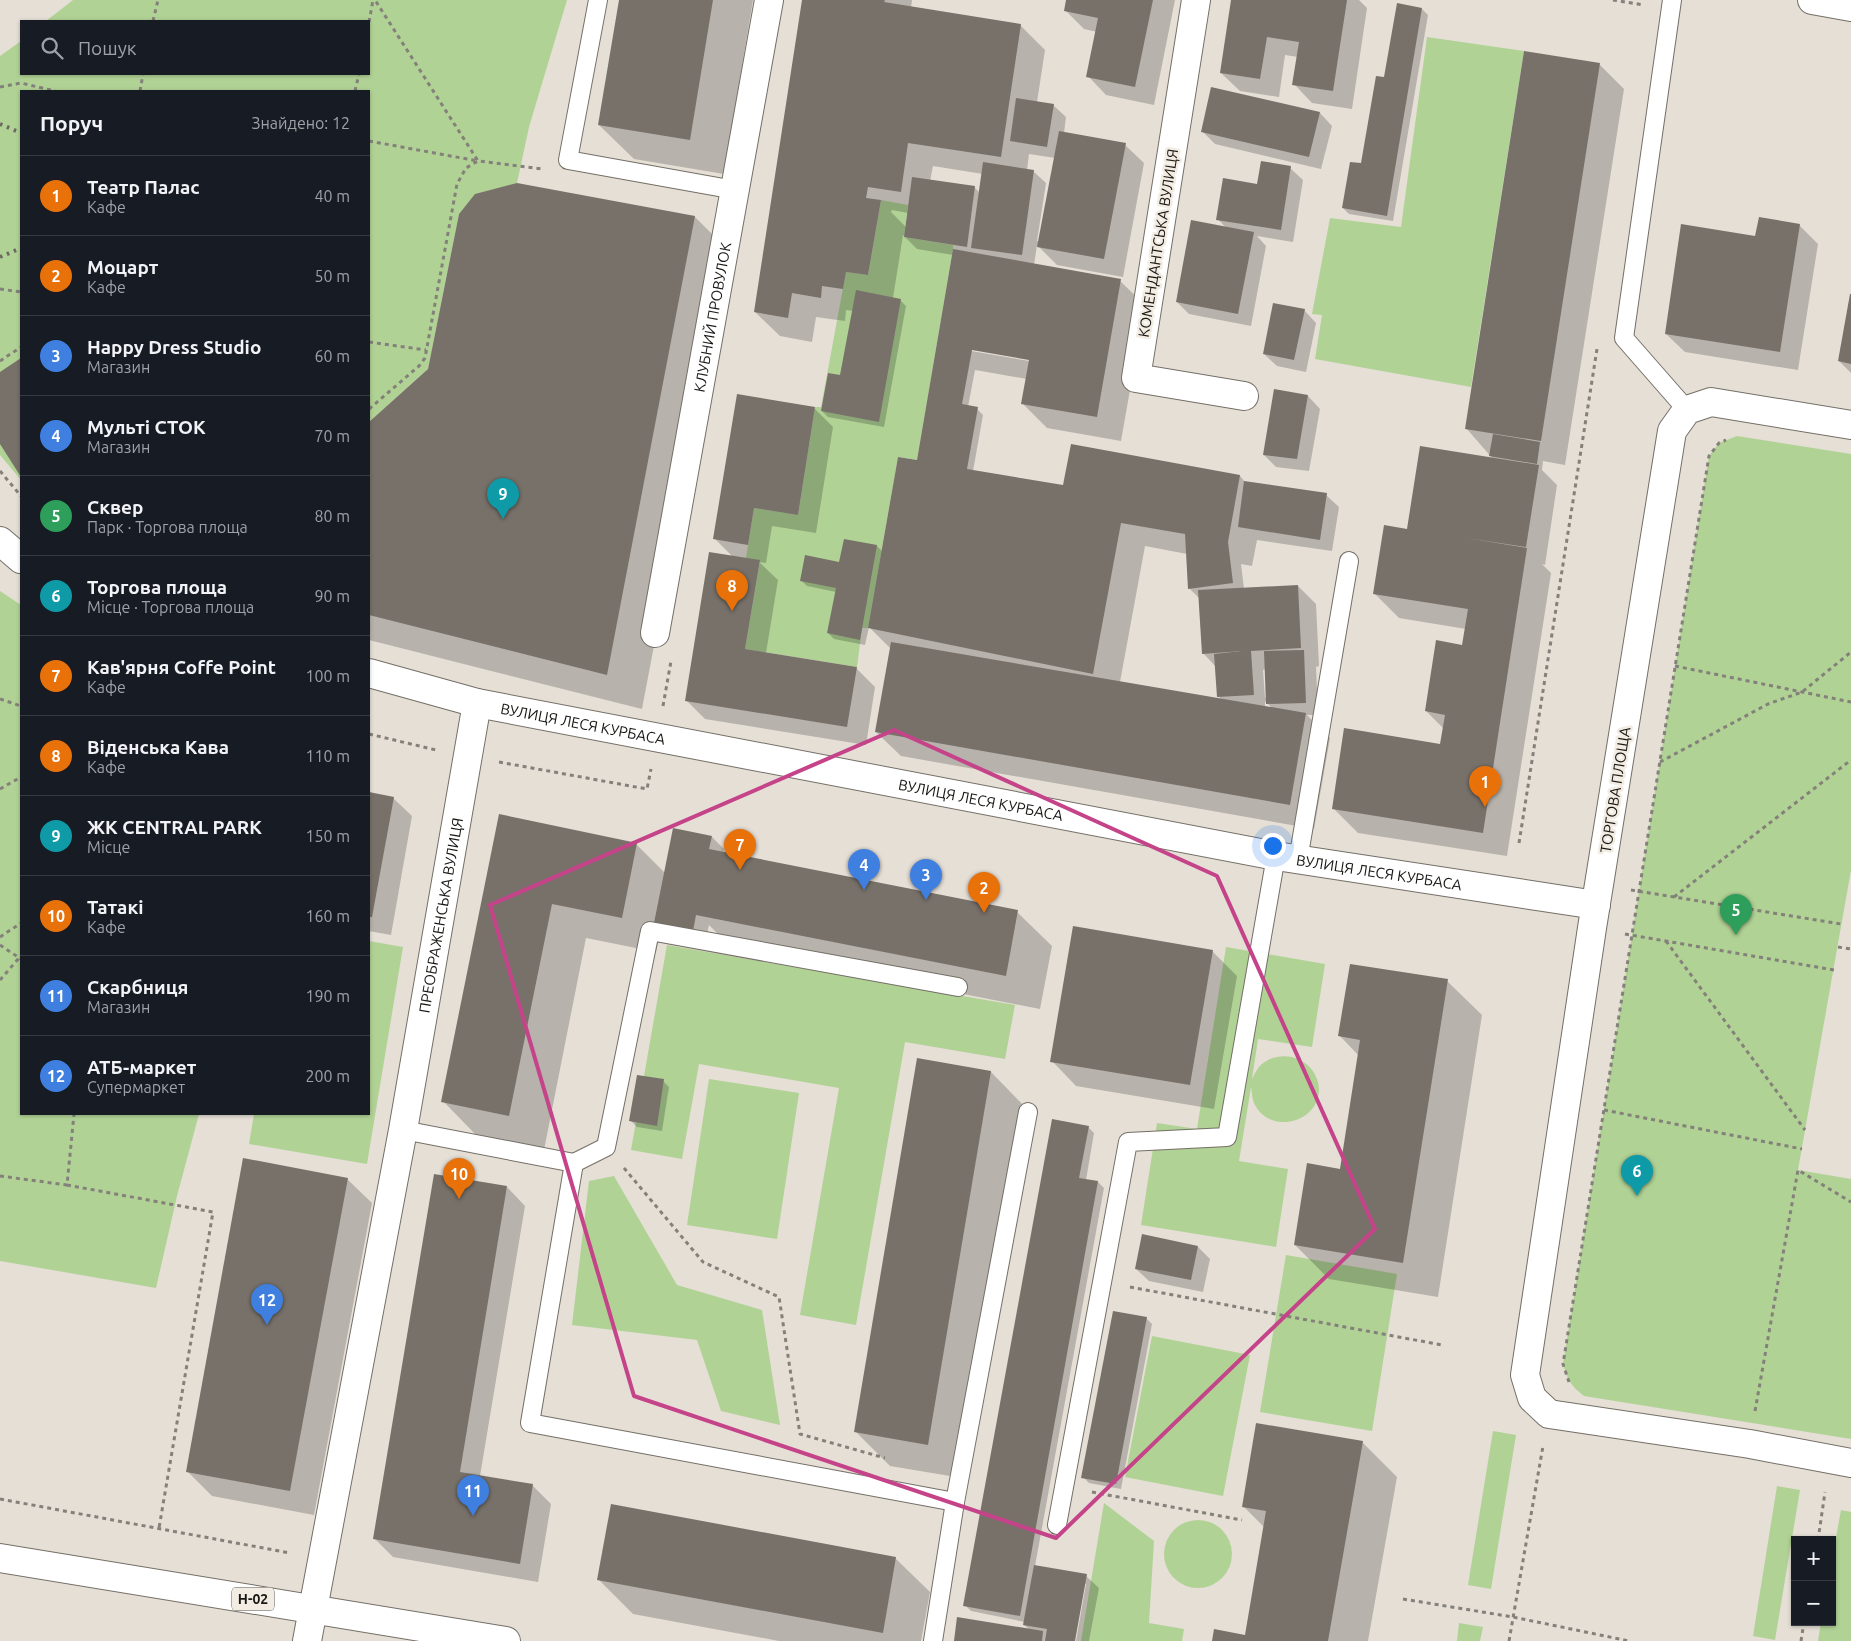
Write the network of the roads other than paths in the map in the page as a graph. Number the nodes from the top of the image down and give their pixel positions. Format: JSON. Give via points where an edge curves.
{"nodes":[{"id":1,"x":598,"y":0,"type":"edge"},
{"id":2,"x":769,"y":0,"type":"edge"},
{"id":3,"x":1196,"y":0,"type":"edge"},
{"id":4,"x":1672,"y":0,"type":"edge"},
{"id":5,"x":1812,"y":0,"type":"edge"},
{"id":6,"x":1851,"y":7,"type":"edge"},
{"id":7,"x":735,"y":190,"type":"junction"},
{"id":8,"x":1244,"y":396,"type":"dead end"},
{"id":9,"x":1688,"y":410,"type":"junction"},
{"id":10,"x":1851,"y":425,"type":"edge"},
{"id":11,"x":0,"y":541,"type":"edge"},
{"id":12,"x":20,"y":558,"type":"edge"},
{"id":13,"x":1348,"y":561,"type":"dead end"},
{"id":14,"x":655,"y":634,"type":"dead end"},
{"id":15,"x":370,"y":673,"type":"edge"},
{"id":16,"x":477,"y":703,"type":"junction"},
{"id":17,"x":1287,"y":858,"type":"junction"},
{"id":18,"x":1596,"y":906,"type":"junction"},
{"id":19,"x":958,"y":987,"type":"dead end"},
{"id":20,"x":1028,"y":1112,"type":"dead end"},
{"id":21,"x":403,"y":1130,"type":"junction"},
{"id":22,"x":574,"y":1163,"type":"junction"},
{"id":23,"x":1841,"y":1461,"type":"edge"},
{"id":24,"x":955,"y":1502,"type":"junction"},
{"id":25,"x":1057,"y":1525,"type":"dead end"},
{"id":26,"x":0,"y":1558,"type":"edge"},
{"id":27,"x":313,"y":1609,"type":"junction"},
{"id":28,"x":307,"y":1641,"type":"edge"},
{"id":29,"x":506,"y":1641,"type":"edge"},
{"id":30,"x":933,"y":1641,"type":"edge"}],
"edges":[{"from":1,"to":7,"type":"lane","via":[[568,160]]},
{"from":2,"to":7,"type":"street","name":"КЛУБНИЙ ПРОВУЛОК"},
{"from":3,"to":8,"type":"street","name":"КОМЕНДАНТСЬКА ВУЛИЦЯ","via":[[1136,378]]},
{"from":4,"to":9,"type":"lane","via":[[1624,338]]},
{"from":5,"to":6,"type":"street"},
{"from":7,"to":14,"type":"street","name":"КЛУБНИЙ ПРОВУЛОК"},
{"from":9,"to":10,"type":"street","via":[[1711,402]]},
{"from":9,"to":18,"type":"street","name":"ТОРГОВА ПЛОЩА","via":[[1672,431]]},
{"from":11,"to":12,"type":"street"},
{"from":13,"to":17,"type":"lane"},
{"from":15,"to":16,"type":"street","name":"ВУЛИЦЯ ЛЕСЯ КУРБАСА"},
{"from":16,"to":17,"type":"street","name":"ВУЛИЦЯ ЛЕСЯ КУРБАСА"},
{"from":16,"to":21,"type":"street","name":"ПРЕОБРАЖЕНСЬКА ВУЛИЦЯ"},
{"from":17,"to":18,"type":"street","name":"ВУЛИЦЯ ЛЕСЯ КУРБАСА"},
{"from":17,"to":25,"type":"lane","via":[[1227,1137],[1128,1142]]},
{"from":18,"to":23,"type":"street","name":"ТОРГОВА ПЛОЩА","via":[[1525,1375],[1532,1398],[1549,1414]]},
{"from":19,"to":22,"type":"lane","via":[[650,931],[606,1147]]},
{"from":20,"to":24,"type":"lane"},
{"from":21,"to":22,"type":"lane"},
{"from":21,"to":27,"type":"street","name":"ПРЕОБРАЖЕНСЬКА ВУЛИЦЯ"},
{"from":22,"to":24,"type":"lane","via":[[530,1423]]},
{"from":24,"to":30,"type":"lane"},
{"from":26,"to":27,"type":"street","number":"Н-02"},
{"from":27,"to":28,"type":"street"},
{"from":27,"to":29,"type":"street","number":"Н-02"}]}
